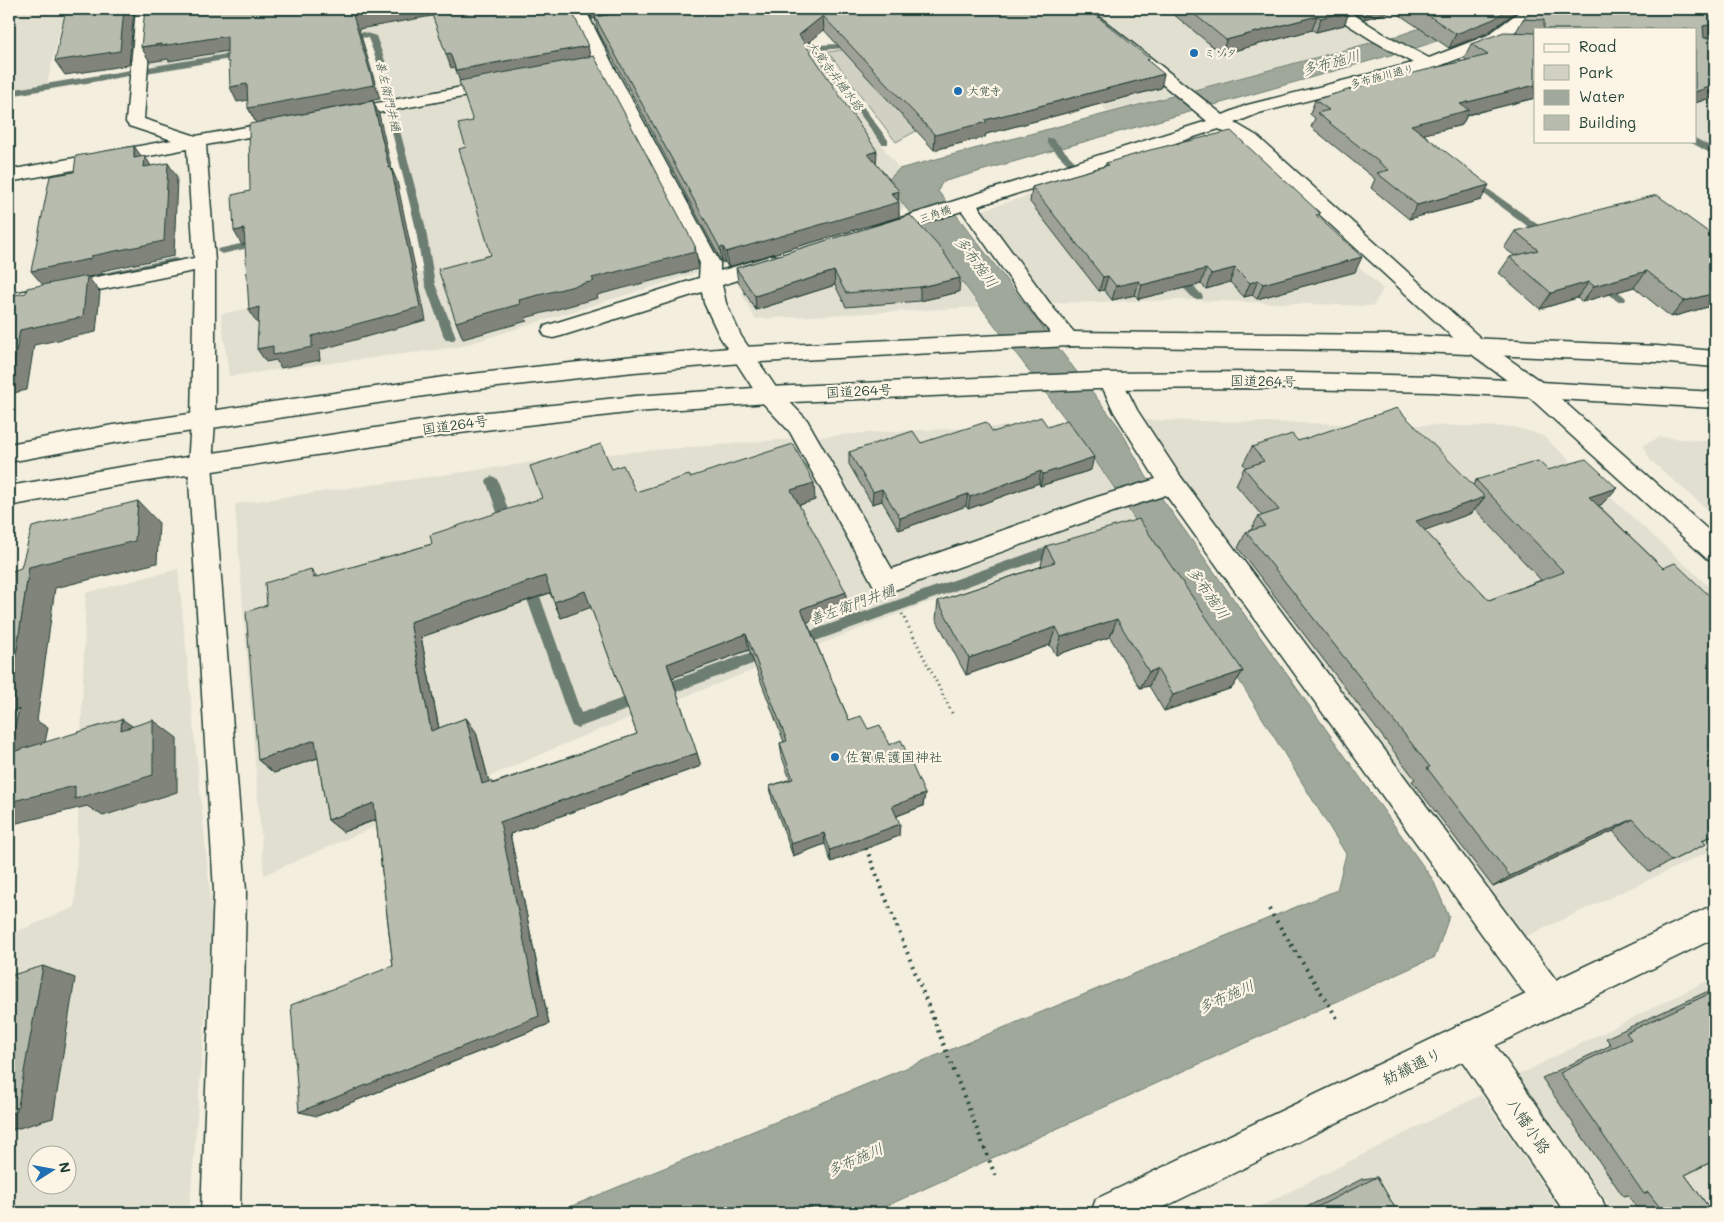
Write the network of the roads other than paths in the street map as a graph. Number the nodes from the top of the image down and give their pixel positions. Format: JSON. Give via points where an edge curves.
{"nodes":[{"id":1,"x":144,"y":9,"type":"edge"},
{"id":2,"x":577,"y":9,"type":"edge"},
{"id":3,"x":682,"y":9,"type":"edge"},
{"id":4,"x":1334,"y":9,"type":"edge"},
{"id":5,"x":1532,"y":9,"type":"edge"},
{"id":6,"x":1086,"y":10,"type":"edge"},
{"id":7,"x":625,"y":20,"type":"edge"},
{"id":8,"x":606,"y":24,"type":"edge"},
{"id":9,"x":587,"y":27,"type":"junction"},
{"id":10,"x":1494,"y":39,"type":"junction"},
{"id":11,"x":1519,"y":41,"type":"edge"},
{"id":12,"x":1428,"y":64,"type":"junction"},
{"id":13,"x":604,"y":65,"type":"junction"},
{"id":14,"x":584,"y":68,"type":"edge"},
{"id":15,"x":516,"y":81,"type":"edge"},
{"id":16,"x":1215,"y":117,"type":"junction"},
{"id":17,"x":325,"y":118,"type":"edge"},
{"id":18,"x":307,"y":121,"type":"edge"},
{"id":19,"x":196,"y":142,"type":"junction"},
{"id":20,"x":1088,"y":164,"type":"joint"},
{"id":21,"x":9,"y":176,"type":"edge"},
{"id":22,"x":962,"y":204,"type":"junction"},
{"id":23,"x":864,"y":236,"type":"edge"},
{"id":24,"x":787,"y":258,"type":"edge"},
{"id":25,"x":205,"y":262,"type":"junction"},
{"id":26,"x":710,"y":281,"type":"junction"},
{"id":27,"x":9,"y":301,"type":"edge"},
{"id":28,"x":553,"y":331,"type":"dead end"},
{"id":29,"x":1070,"y":339,"type":"junction"},
{"id":30,"x":1478,"y":348,"type":"junction"},
{"id":31,"x":741,"y":355,"type":"junction"},
{"id":32,"x":1715,"y":358,"type":"edge"},
{"id":33,"x":1104,"y":381,"type":"junction"},
{"id":34,"x":1535,"y":389,"type":"junction"},
{"id":35,"x":769,"y":395,"type":"junction"},
{"id":36,"x":1715,"y":400,"type":"edge"},
{"id":37,"x":203,"y":422,"type":"junction"},
{"id":38,"x":9,"y":453,"type":"edge"},
{"id":39,"x":200,"y":464,"type":"junction"},
{"id":40,"x":1172,"y":484,"type":"junction"},
{"id":41,"x":9,"y":496,"type":"edge"},
{"id":42,"x":1715,"y":550,"type":"edge"},
{"id":43,"x":1715,"y":921,"type":"edge"},
{"id":44,"x":1550,"y":1000,"type":"junction"},
{"id":45,"x":1469,"y":1039,"type":"junction"},
{"id":46,"x":221,"y":1213,"type":"edge"},
{"id":47,"x":1110,"y":1213,"type":"edge"},
{"id":48,"x":1588,"y":1213,"type":"edge"}],
"edges":[{"from":1,"to":19,"type":"main road","via":[[135,122]]},
{"from":2,"to":9,"type":"main road"},
{"from":3,"to":7,"type":"main road"},
{"from":4,"to":12,"type":"main road"},
{"from":5,"to":10,"type":"main road","name":"多布施川通り"},
{"from":6,"to":16,"type":"main road"},
{"from":8,"to":9,"type":"main road"},
{"from":9,"to":13,"type":"main road"},
{"from":10,"to":11,"type":"main road"},
{"from":10,"to":12,"type":"main road","name":"多布施川通り"},
{"from":12,"to":16,"type":"main road","name":"多布施川通り"},
{"from":13,"to":14,"type":"main road"},
{"from":13,"to":26,"type":"main road","via":[[710,263]]},
{"from":15,"to":17,"type":"main road"},
{"from":16,"to":20,"type":"main road","name":"多布施川通り"},
{"from":16,"to":30,"type":"main road","via":[[1250,140]]},
{"from":18,"to":19,"type":"main road"},
{"from":19,"to":21,"type":"main road"},
{"from":19,"to":25,"type":"main road"},
{"from":20,"to":22,"type":"main road","name":"三角橋"},
{"from":22,"to":23,"type":"main road","name":"三角橋"},
{"from":22,"to":29,"type":"main road","via":[[1046,314]]},
{"from":24,"to":26,"type":"main road"},
{"from":25,"to":27,"type":"main road"},
{"from":25,"to":37,"type":"main road"},
{"from":26,"to":28,"type":"main road"},
{"from":26,"to":31,"type":"main road","via":[[714,303]]},
{"from":29,"to":30,"type":"main road","via":[[1396,343]]},
{"from":29,"to":31,"type":"main road"},
{"from":30,"to":32,"type":"main road"},
{"from":30,"to":34,"type":"main road"},
{"from":31,"to":35,"type":"main road"},
{"from":31,"to":37,"type":"main road","via":[[483,380]]},
{"from":33,"to":34,"type":"main road","name":"国道264号","via":[[1255,380]]},
{"from":33,"to":35,"type":"main road","name":"国道264号"},
{"from":33,"to":40,"type":"main road"},
{"from":34,"to":36,"type":"main road","name":"国道264号"},
{"from":34,"to":42,"type":"main road"},
{"from":35,"to":39,"type":"main road","name":"国道264号","via":[[635,404],[460,424]]},
{"from":35,"to":40,"type":"main road","via":[[799,426],[886,582]]},
{"from":37,"to":38,"type":"main road"},
{"from":37,"to":39,"type":"main road"},
{"from":39,"to":41,"type":"main road","name":"国道264号"},
{"from":39,"to":46,"type":"main road","via":[[230,892]]},
{"from":40,"to":44,"type":"main road"},
{"from":43,"to":44,"type":"main road","name":"紡績通り"},
{"from":44,"to":45,"type":"main road","name":"紡績通り"},
{"from":45,"to":47,"type":"main road","name":"紡績通り"},
{"from":45,"to":48,"type":"main road","name":"八幡小路"}]}
